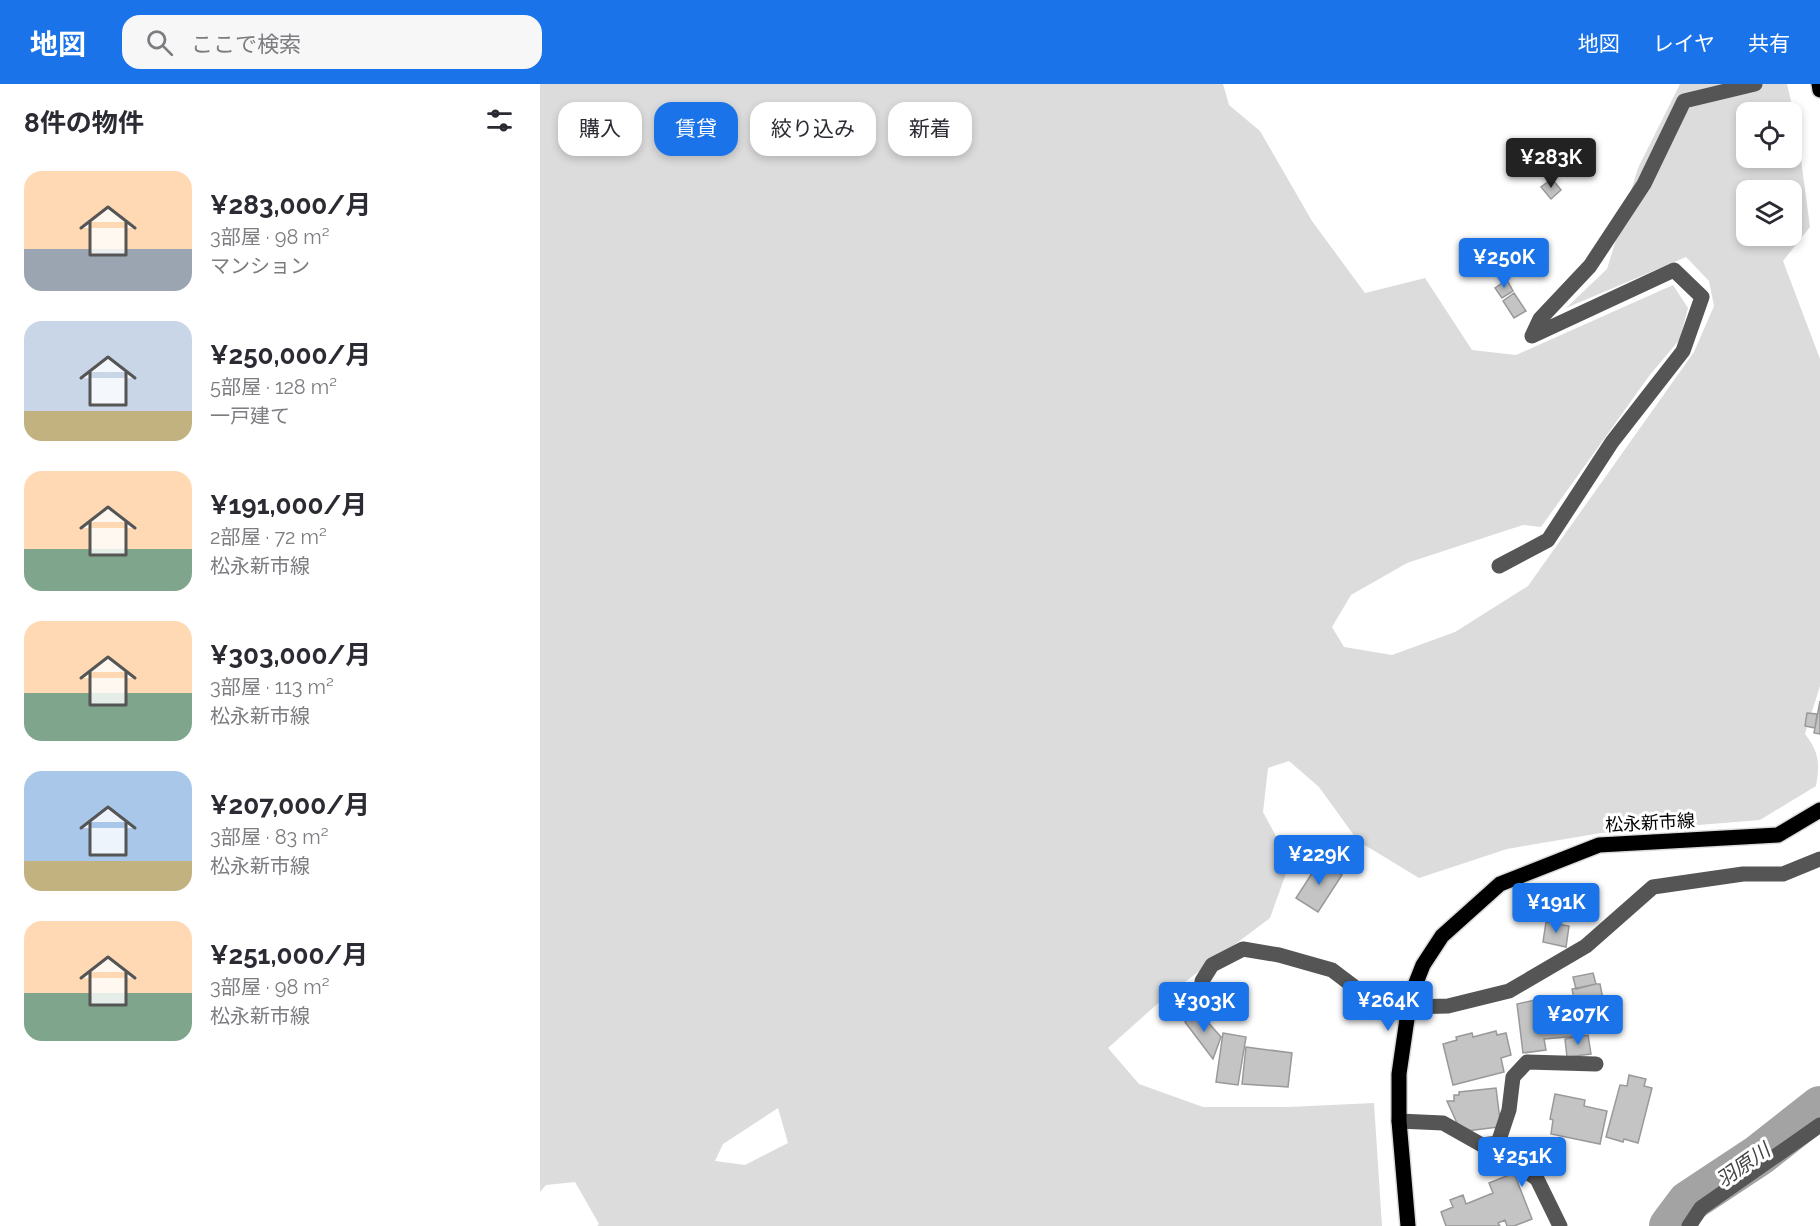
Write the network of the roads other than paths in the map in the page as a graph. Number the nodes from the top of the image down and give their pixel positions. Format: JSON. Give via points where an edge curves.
{"nodes":[{"id":1,"x":1755,"y":84,"type":"edge"},
{"id":2,"x":1819,"y":84,"type":"edge"},
{"id":3,"x":1820,"y":90,"type":"edge"},
{"id":4,"x":1499,"y":566,"type":"dead end"},
{"id":5,"x":1820,"y":810,"type":"edge"},
{"id":6,"x":1820,"y":859,"type":"edge"},
{"id":7,"x":1408,"y":1007,"type":"junction"},
{"id":8,"x":1204,"y":1010,"type":"dead end"},
{"id":9,"x":1596,"y":1064,"type":"dead end"},
{"id":10,"x":1399,"y":1121,"type":"junction"},
{"id":11,"x":1820,"y":1125,"type":"edge"},
{"id":12,"x":1498,"y":1143,"type":"junction"},
{"id":13,"x":1408,"y":1226,"type":"edge"},
{"id":14,"x":1560,"y":1226,"type":"edge"},
{"id":15,"x":1689,"y":1226,"type":"edge"}],
"edges":[{"from":1,"to":4,"type":"street","via":[[1684,101],[1638,194],[1590,266],[1540,319],[1532,336],[1674,270],[1702,297],[1683,351],[1612,442],[1548,540]]},
{"from":2,"to":3,"type":"main road"},
{"from":5,"to":7,"type":"main road","name":"松永新市線","via":[[1778,835],[1599,844],[1500,884],[1442,936],[1422,965]]},
{"from":6,"to":7,"type":"street","via":[[1783,874],[1743,874],[1653,887],[1586,946],[1509,991],[1448,1006]]},
{"from":7,"to":8,"type":"street","via":[[1365,995],[1332,970],[1243,949],[1212,965],[1202,981]]},
{"from":7,"to":10,"type":"main road","name":"松永新市線","via":[[1399,1074]]},
{"from":9,"to":12,"type":"street","via":[[1527,1062],[1513,1077],[1509,1110]]},
{"from":10,"to":12,"type":"street","via":[[1443,1123],[1482,1145]]},
{"from":10,"to":13,"type":"main road","name":"松永新市線"},
{"from":11,"to":15,"type":"street","via":[[1701,1208]]},
{"from":12,"to":14,"type":"street","via":[[1512,1161],[1537,1179]]}]}
